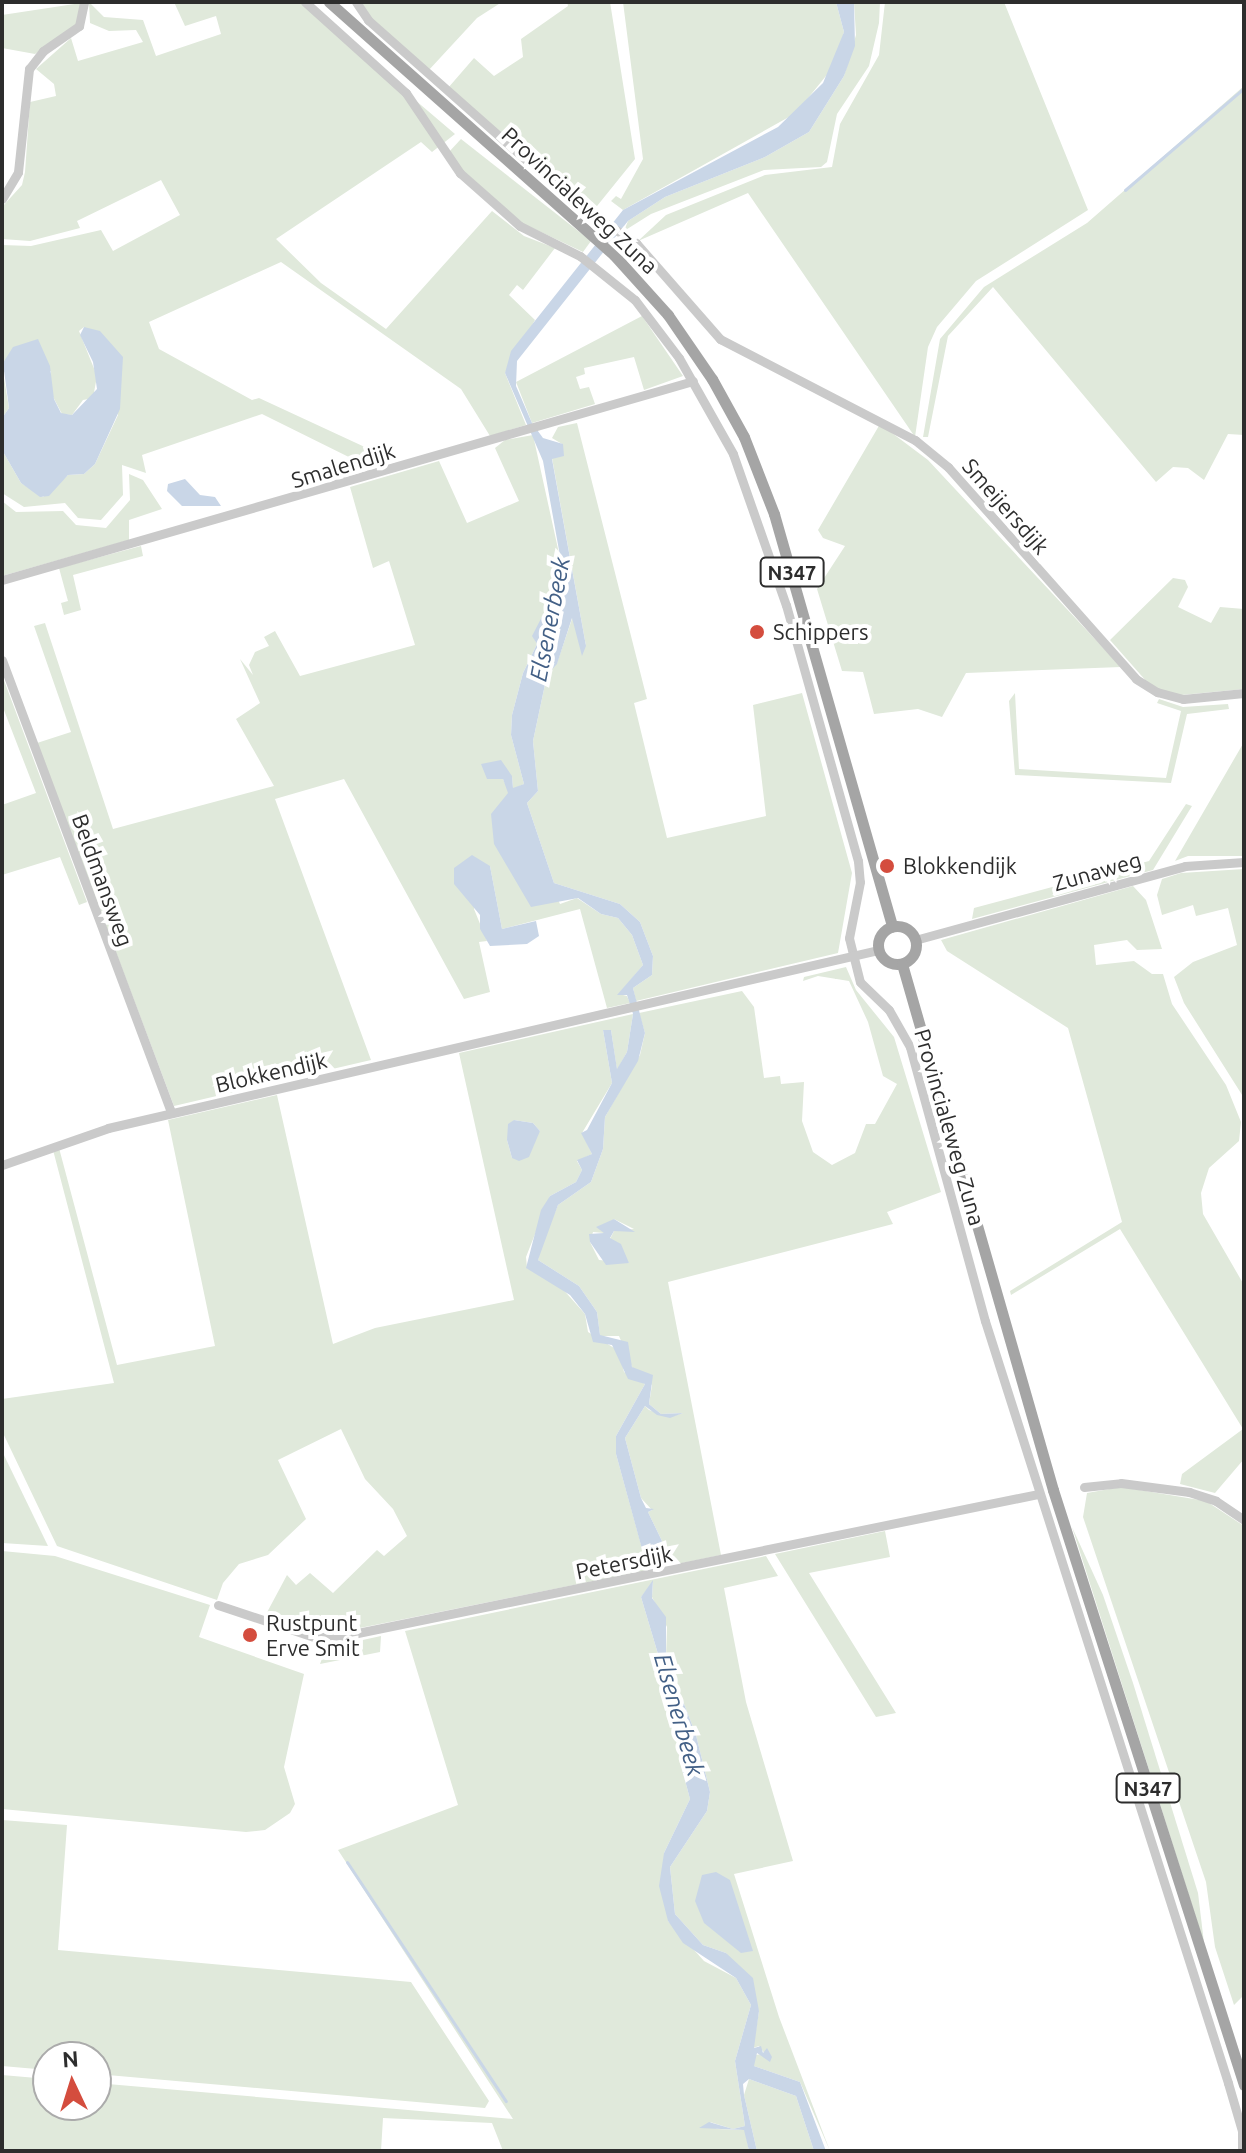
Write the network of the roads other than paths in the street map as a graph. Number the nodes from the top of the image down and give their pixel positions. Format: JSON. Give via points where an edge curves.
{"nodes":[{"id":1,"x":84,"y":2,"type":"edge"},
{"id":2,"x":305,"y":2,"type":"edge"},
{"id":3,"x":329,"y":2,"type":"edge"},
{"id":4,"x":356,"y":2,"type":"edge"},
{"id":5,"x":2,"y":199,"type":"edge"},
{"id":6,"x":720,"y":339,"type":"joint"},
{"id":7,"x":693,"y":381,"type":"junction"},
{"id":8,"x":2,"y":580,"type":"edge"},
{"id":9,"x":2,"y":660,"type":"edge"},
{"id":10,"x":1244,"y":693,"type":"edge"},
{"id":11,"x":1244,"y":862,"type":"edge"},
{"id":12,"x":892,"y":926,"type":"junction"},
{"id":13,"x":915,"y":940,"type":"junction"},
{"id":14,"x":878,"y":950,"type":"junction"},
{"id":15,"x":853,"y":956,"type":"junction"},
{"id":16,"x":902,"y":964,"type":"junction"},
{"id":17,"x":171,"y":1113,"type":"junction"},
{"id":18,"x":2,"y":1165,"type":"edge"},
{"id":19,"x":1084,"y":1487,"type":"dead end"},
{"id":20,"x":1038,"y":1494,"type":"junction"},
{"id":21,"x":1244,"y":1520,"type":"edge"},
{"id":22,"x":218,"y":1605,"type":"dead end"},
{"id":23,"x":1244,"y":2085,"type":"edge"},
{"id":24,"x":1242,"y":2151,"type":"edge"}],
"edges":[{"from":1,"to":5,"type":"street","via":[[79,26],[43,51],[29,69],[18,172]]},
{"from":2,"to":7,"type":"street","name":"Provincialeweg Zuna","via":[[406,93],[460,173],[520,226],[580,256],[635,300]]},
{"from":3,"to":12,"type":"main road","name":"Provincialeweg Zuna","number":"N347","via":[[595,236],[668,315],[704,366],[761,478]]},
{"from":4,"to":6,"type":"street","name":"Provincialeweg Zuna","via":[[368,20],[576,204],[656,264]]},
{"from":6,"to":10,"type":"street","name":"Smeijersdijk","via":[[915,440],[948,467],[1126,670],[1148,687],[1191,700]]},
{"from":7,"to":8,"type":"street","name":"Smalendijk"},
{"from":7,"to":15,"type":"street","name":"Provincialeweg Zuna","via":[[757,512],[798,645],[858,861],[860,882],[849,927]]},
{"from":9,"to":17,"type":"street","name":"Beldmansweg"},
{"from":11,"to":13,"type":"street","name":"Zunaweg","via":[[1185,866]]},
{"from":12,"to":13,"type":"main road","via":[[904,927]]},
{"from":12,"to":14,"type":"main road","via":[[879,937]]},
{"from":13,"to":16,"type":"main road","via":[[914,953]]},
{"from":14,"to":15,"type":"street","name":"Blokkendijk"},
{"from":14,"to":16,"type":"main road","via":[[886,961]]},
{"from":15,"to":17,"type":"street","name":"Blokkendijk"},
{"from":15,"to":20,"type":"street","name":"Provincialeweg Zuna","via":[[860,982],[889,1010],[910,1047]]},
{"from":16,"to":23,"type":"main road","name":"Provincialeweg Zuna","number":"N347","via":[[1044,1462]]},
{"from":17,"to":18,"type":"street","name":"Blokkendijk","via":[[91,1133]]},
{"from":19,"to":21,"type":"street","via":[[1121,1483],[1189,1492],[1216,1501]]},
{"from":20,"to":22,"type":"street","name":"Petersdijk","via":[[338,1637],[314,1637]]},
{"from":20,"to":24,"type":"street","name":"Provincialeweg Zuna","via":[[1228,2083],[1242,2131]]}]}
